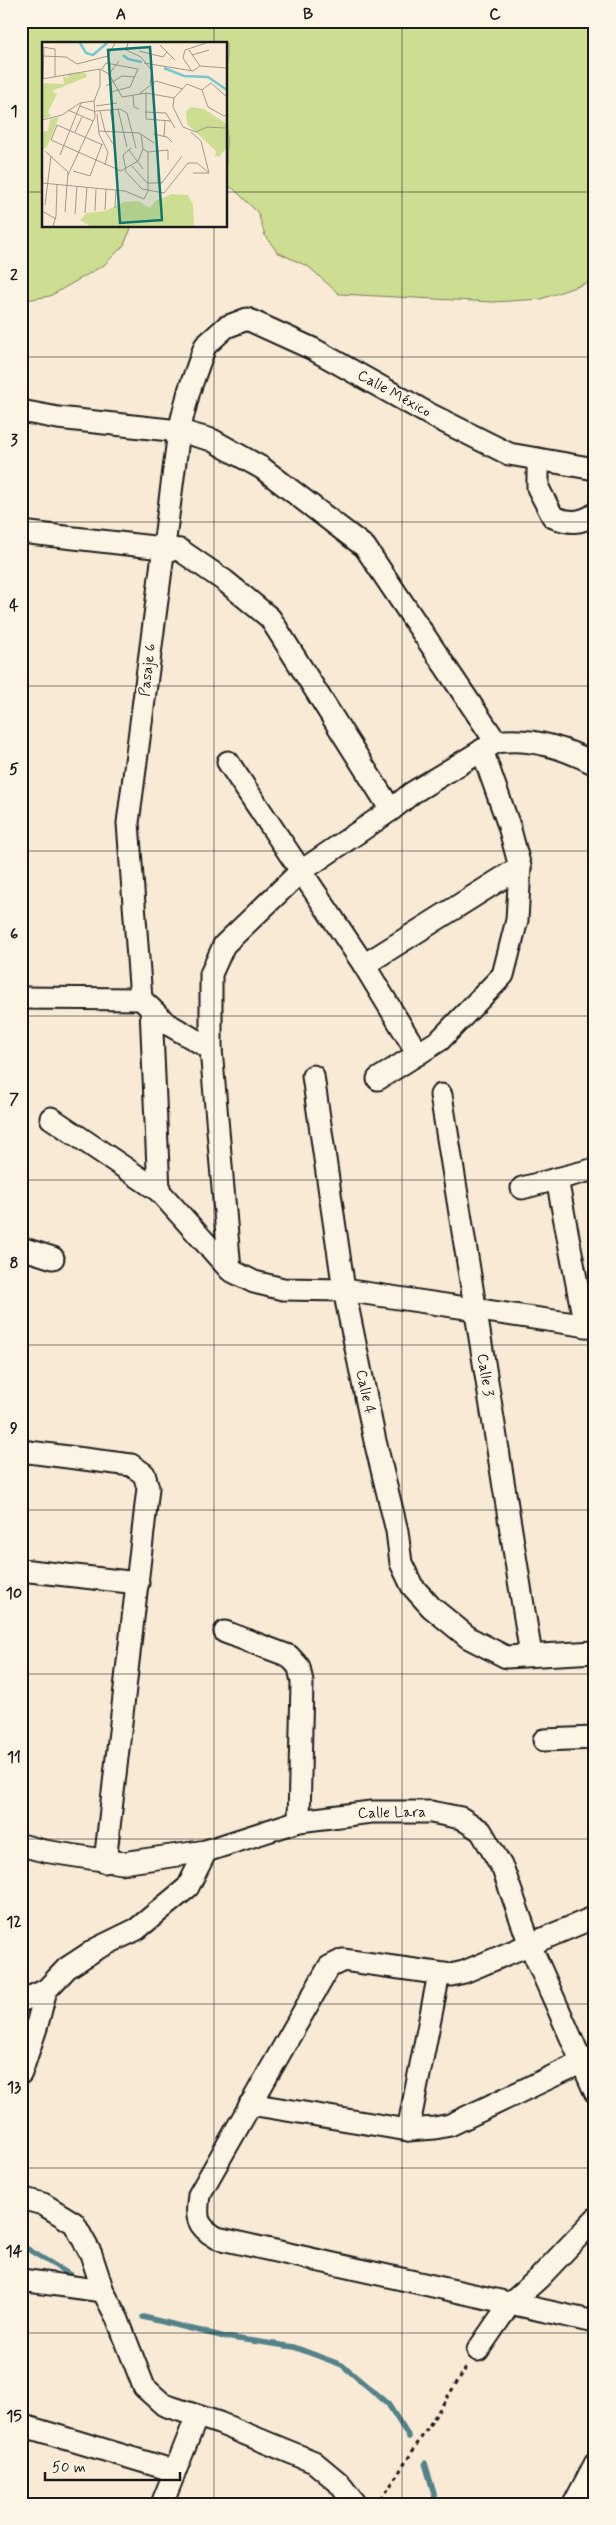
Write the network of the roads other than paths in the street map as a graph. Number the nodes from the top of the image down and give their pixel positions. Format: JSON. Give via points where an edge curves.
{"nodes":[{"id":1,"x":205,"y":346,"type":"joint"},
{"id":2,"x":21,"y":411,"type":"edge"},
{"id":3,"x":179,"y":431,"type":"junction"},
{"id":4,"x":538,"y":459,"type":"junction"},
{"id":5,"x":595,"y":469,"type":"edge"},
{"id":6,"x":595,"y":514,"type":"edge"},
{"id":7,"x":22,"y":537,"type":"edge"},
{"id":8,"x":163,"y":548,"type":"junction"},
{"id":9,"x":489,"y":746,"type":"junction"},
{"id":10,"x":228,"y":762,"type":"dead end"},
{"id":11,"x":595,"y":764,"type":"edge"},
{"id":12,"x":391,"y":810,"type":"junction"},
{"id":13,"x":520,"y":867,"type":"junction"},
{"id":14,"x":300,"y":872,"type":"junction"},
{"id":15,"x":364,"y":966,"type":"junction"},
{"id":16,"x":21,"y":998,"type":"edge"},
{"id":17,"x":146,"y":1004,"type":"junction"},
{"id":18,"x":211,"y":1049,"type":"junction"},
{"id":19,"x":418,"y":1054,"type":"junction"},
{"id":20,"x":313,"y":1076,"type":"dead end"},
{"id":21,"x":378,"y":1079,"type":"dead end"},
{"id":22,"x":441,"y":1095,"type":"dead end"},
{"id":23,"x":50,"y":1118,"type":"dead end"},
{"id":24,"x":595,"y":1169,"type":"edge"},
{"id":25,"x":557,"y":1179,"type":"junction"},
{"id":26,"x":522,"y":1188,"type":"dead end"},
{"id":27,"x":159,"y":1191,"type":"junction"},
{"id":28,"x":21,"y":1248,"type":"edge"},
{"id":29,"x":53,"y":1258,"type":"dead end"},
{"id":30,"x":230,"y":1270,"type":"junction"},
{"id":31,"x":344,"y":1290,"type":"junction"},
{"id":32,"x":475,"y":1309,"type":"junction"},
{"id":33,"x":590,"y":1326,"type":"edge"},
{"id":34,"x":21,"y":1452,"type":"edge"},
{"id":35,"x":21,"y":1570,"type":"edge"},
{"id":36,"x":138,"y":1583,"type":"junction"},
{"id":37,"x":225,"y":1632,"type":"dead end"},
{"id":38,"x":595,"y":1652,"type":"edge"},
{"id":39,"x":531,"y":1655,"type":"junction"},
{"id":40,"x":595,"y":1738,"type":"edge"},
{"id":41,"x":544,"y":1740,"type":"dead end"},
{"id":42,"x":299,"y":1820,"type":"junction"},
{"id":43,"x":21,"y":1845,"type":"edge"},
{"id":44,"x":206,"y":1850,"type":"junction"},
{"id":45,"x":105,"y":1862,"type":"junction"},
{"id":46,"x":595,"y":1917,"type":"edge"},
{"id":47,"x":530,"y":1945,"type":"junction"},
{"id":48,"x":439,"y":1974,"type":"junction"},
{"id":49,"x":46,"y":1990,"type":"junction"},
{"id":50,"x":21,"y":2001,"type":"edge"},
{"id":51,"x":588,"y":2060,"type":"edge"},
{"id":52,"x":21,"y":2073,"type":"edge"},
{"id":53,"x":595,"y":2092,"type":"edge"},
{"id":54,"x":250,"y":2104,"type":"junction"},
{"id":55,"x":408,"y":2130,"type":"junction"},
{"id":56,"x":21,"y":2198,"type":"edge"},
{"id":57,"x":595,"y":2219,"type":"edge"},
{"id":58,"x":21,"y":2280,"type":"edge"},
{"id":59,"x":103,"y":2291,"type":"junction"},
{"id":60,"x":509,"y":2304,"type":"junction"},
{"id":61,"x":595,"y":2322,"type":"edge"},
{"id":62,"x":478,"y":2350,"type":"road end"},
{"id":63,"x":197,"y":2416,"type":"junction"},
{"id":64,"x":21,"y":2425,"type":"edge"},
{"id":65,"x":595,"y":2464,"type":"edge"},
{"id":66,"x":175,"y":2471,"type":"junction"},
{"id":67,"x":162,"y":2504,"type":"edge"},
{"id":68,"x":355,"y":2504,"type":"edge"},
{"id":69,"x":574,"y":2504,"type":"edge"}],
"edges":[{"from":1,"to":3,"type":"street","name":"Pasaje 6"},
{"from":1,"to":4,"type":"street","name":"Calle México","via":[[226,327],[247,319],[313,349],[429,414],[509,454]]},
{"from":2,"to":3,"type":"street"},
{"from":3,"to":8,"type":"street","name":"Pasaje 6"},
{"from":3,"to":9,"type":"street","via":[[212,440],[262,468],[366,546]]},
{"from":4,"to":5,"type":"street","name":"Calle México"},
{"from":4,"to":6,"type":"street","via":[[538,488],[553,517],[568,523],[584,521]]},
{"from":7,"to":8,"type":"street"},
{"from":8,"to":12,"type":"street","via":[[180,550],[270,618]]},
{"from":8,"to":17,"type":"street","name":"Pasaje 6","via":[[128,823]]},
{"from":9,"to":11,"type":"street","via":[[511,740],[553,746]]},
{"from":9,"to":12,"type":"street","via":[[412,793]]},
{"from":9,"to":13,"type":"street"},
{"from":10,"to":14,"type":"street"},
{"from":12,"to":14,"type":"street"},
{"from":13,"to":15,"type":"street"},
{"from":13,"to":19,"type":"street","via":[[517,920],[503,976],[440,1040]]},
{"from":14,"to":15,"type":"street"},
{"from":14,"to":18,"type":"street","via":[[224,945],[211,974]]},
{"from":15,"to":19,"type":"street"},
{"from":16,"to":17,"type":"street"},
{"from":17,"to":18,"type":"street","via":[[166,1023]]},
{"from":17,"to":27,"type":"street","name":"Pasaje 6"},
{"from":18,"to":30,"type":"street"},
{"from":19,"to":21,"type":"street"},
{"from":20,"to":31,"type":"street","name":"Calle 4"},
{"from":22,"to":32,"type":"street","name":"Calle 3"},
{"from":23,"to":27,"type":"street"},
{"from":24,"to":25,"type":"street"},
{"from":25,"to":26,"type":"street"},
{"from":25,"to":33,"type":"street"},
{"from":27,"to":30,"type":"street"},
{"from":28,"to":29,"type":"street"},
{"from":30,"to":31,"type":"street","via":[[254,1282],[283,1289]]},
{"from":31,"to":32,"type":"street"},
{"from":31,"to":39,"type":"street","name":"Calle 4","via":[[375,1441],[398,1531],[401,1563],[412,1586],[431,1607],[469,1638],[506,1657]]},
{"from":32,"to":33,"type":"street"},
{"from":32,"to":39,"type":"street","name":"Calle 3"},
{"from":34,"to":36,"type":"street","via":[[131,1465],[144,1474],[148,1488]]},
{"from":35,"to":36,"type":"street"},
{"from":36,"to":45,"type":"street"},
{"from":37,"to":42,"type":"street","via":[[289,1656],[299,1667],[302,1682]]},
{"from":38,"to":39,"type":"street"},
{"from":40,"to":41,"type":"street"},
{"from":42,"to":44,"type":"street","name":"Calle Lara"},
{"from":42,"to":47,"type":"street","name":"Calle Lara","via":[[371,1812],[431,1812],[461,1818],[480,1831],[503,1869]]},
{"from":43,"to":45,"type":"street","name":"Calle Lara"},
{"from":44,"to":45,"type":"street","name":"Calle Lara","via":[[122,1863]]},
{"from":44,"to":49,"type":"street","via":[[188,1887],[137,1929],[67,1968]]},
{"from":46,"to":47,"type":"street"},
{"from":47,"to":48,"type":"street","via":[[464,1972]]},
{"from":47,"to":51,"type":"street","name":"Calle Lara"},
{"from":48,"to":54,"type":"street","via":[[343,1960],[335,1962],[329,1967]]},
{"from":48,"to":55,"type":"street"},
{"from":49,"to":50,"type":"street"},
{"from":49,"to":52,"type":"street"},
{"from":51,"to":53,"type":"street","name":"Calle Lara"},
{"from":51,"to":55,"type":"street","via":[[450,2125]]},
{"from":54,"to":55,"type":"street"},
{"from":54,"to":60,"type":"street","via":[[198,2195],[196,2213],[203,2230],[217,2238]]},
{"from":56,"to":59,"type":"street","via":[[43,2204],[74,2223],[92,2254]]},
{"from":57,"to":60,"type":"street","via":[[539,2278]]},
{"from":58,"to":59,"type":"street"},
{"from":59,"to":63,"type":"street","via":[[144,2387],[164,2405]]},
{"from":60,"to":61,"type":"street"},
{"from":60,"to":62,"type":"street"},
{"from":63,"to":66,"type":"street"},
{"from":63,"to":68,"type":"street","via":[[314,2462],[338,2482]]},
{"from":64,"to":66,"type":"street"},
{"from":65,"to":69,"type":"street"},
{"from":66,"to":67,"type":"street"}]}
